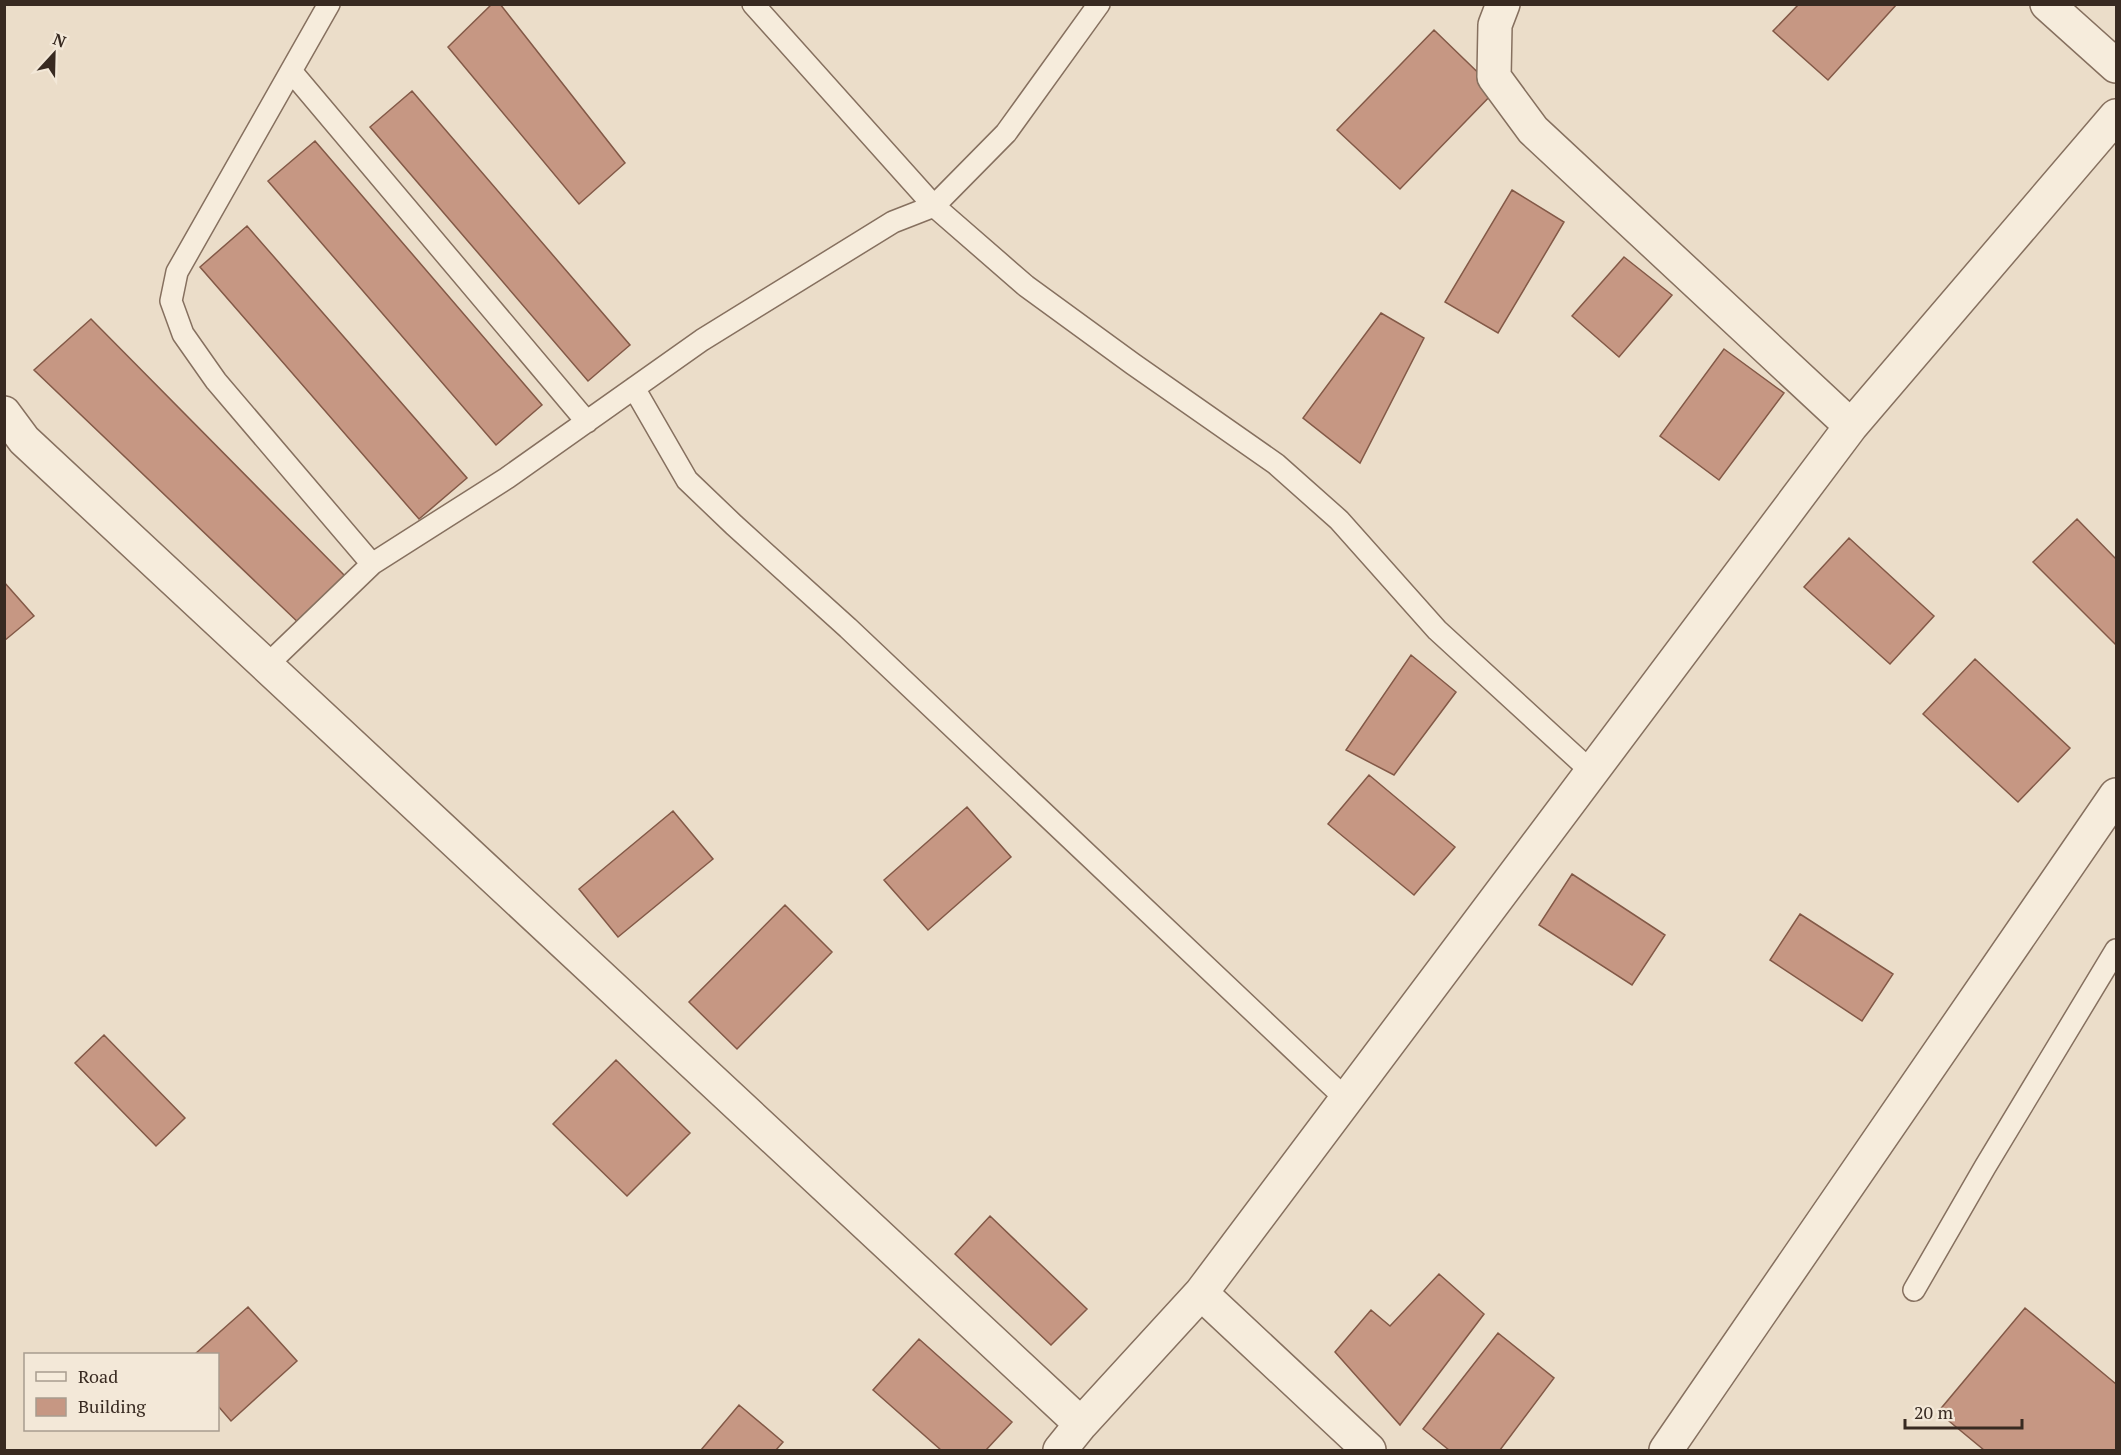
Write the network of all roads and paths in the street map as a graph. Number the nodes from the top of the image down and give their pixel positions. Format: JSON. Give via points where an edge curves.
{"nodes":[{"id":1,"x":329,"y":4,"type":"edge"},
{"id":2,"x":753,"y":4,"type":"edge"},
{"id":3,"x":1099,"y":4,"type":"edge"},
{"id":4,"x":1503,"y":4,"type":"edge"},
{"id":5,"x":2047,"y":4,"type":"edge"},
{"id":6,"x":2116,"y":66,"type":"edge"},
{"id":7,"x":291,"y":71,"type":"junction"},
{"id":8,"x":2116,"y":116,"type":"edge"},
{"id":9,"x":934,"y":206,"type":"junction"},
{"id":10,"x":634,"y":388,"type":"junction"},
{"id":11,"x":4,"y":413,"type":"edge"},
{"id":12,"x":587,"y":422,"type":"junction"},
{"id":13,"x":1851,"y":426,"type":"junction"},
{"id":14,"x":372,"y":564,"type":"junction"},
{"id":15,"x":266,"y":666,"type":"junction"},
{"id":16,"x":1592,"y":772,"type":"junction"},
{"id":17,"x":2116,"y":795,"type":"edge"},
{"id":18,"x":2116,"y":950,"type":"edge"},
{"id":19,"x":1346,"y":1099,"type":"junction"},
{"id":20,"x":1914,"y":1290,"type":"dead end"},
{"id":21,"x":1201,"y":1293,"type":"junction"},
{"id":22,"x":1081,"y":1424,"type":"junction"},
{"id":23,"x":1059,"y":1450,"type":"edge"},
{"id":24,"x":1369,"y":1450,"type":"edge"},
{"id":25,"x":1666,"y":1450,"type":"edge"}],
"edges":[{"from":1,"to":7,"type":"lane"},
{"from":2,"to":9,"type":"lane"},
{"from":3,"to":9,"type":"lane","via":[[1006,133]]},
{"from":4,"to":13,"type":"street","via":[[1495,25],[1494,77],[1533,130]]},
{"from":5,"to":6,"type":"street"},
{"from":7,"to":12,"type":"lane"},
{"from":7,"to":14,"type":"lane","via":[[177,272],[171,302],[183,334],[216,381]]},
{"from":8,"to":13,"type":"street"},
{"from":9,"to":10,"type":"lane","via":[[892,222],[702,340]]},
{"from":9,"to":16,"type":"lane","via":[[1026,286],[1276,464],[1339,520],[1437,630]]},
{"from":10,"to":12,"type":"lane"},
{"from":10,"to":19,"type":"lane","via":[[687,480],[866,644]]},
{"from":11,"to":15,"type":"street","via":[[24,440]]},
{"from":12,"to":14,"type":"lane"},
{"from":13,"to":16,"type":"street"},
{"from":14,"to":15,"type":"lane"},
{"from":15,"to":22,"type":"street"},
{"from":16,"to":19,"type":"street"},
{"from":17,"to":25,"type":"street"},
{"from":18,"to":20,"type":"lane"},
{"from":19,"to":21,"type":"street"},
{"from":21,"to":22,"type":"street"},
{"from":21,"to":24,"type":"street"},
{"from":22,"to":23,"type":"street"}]}
